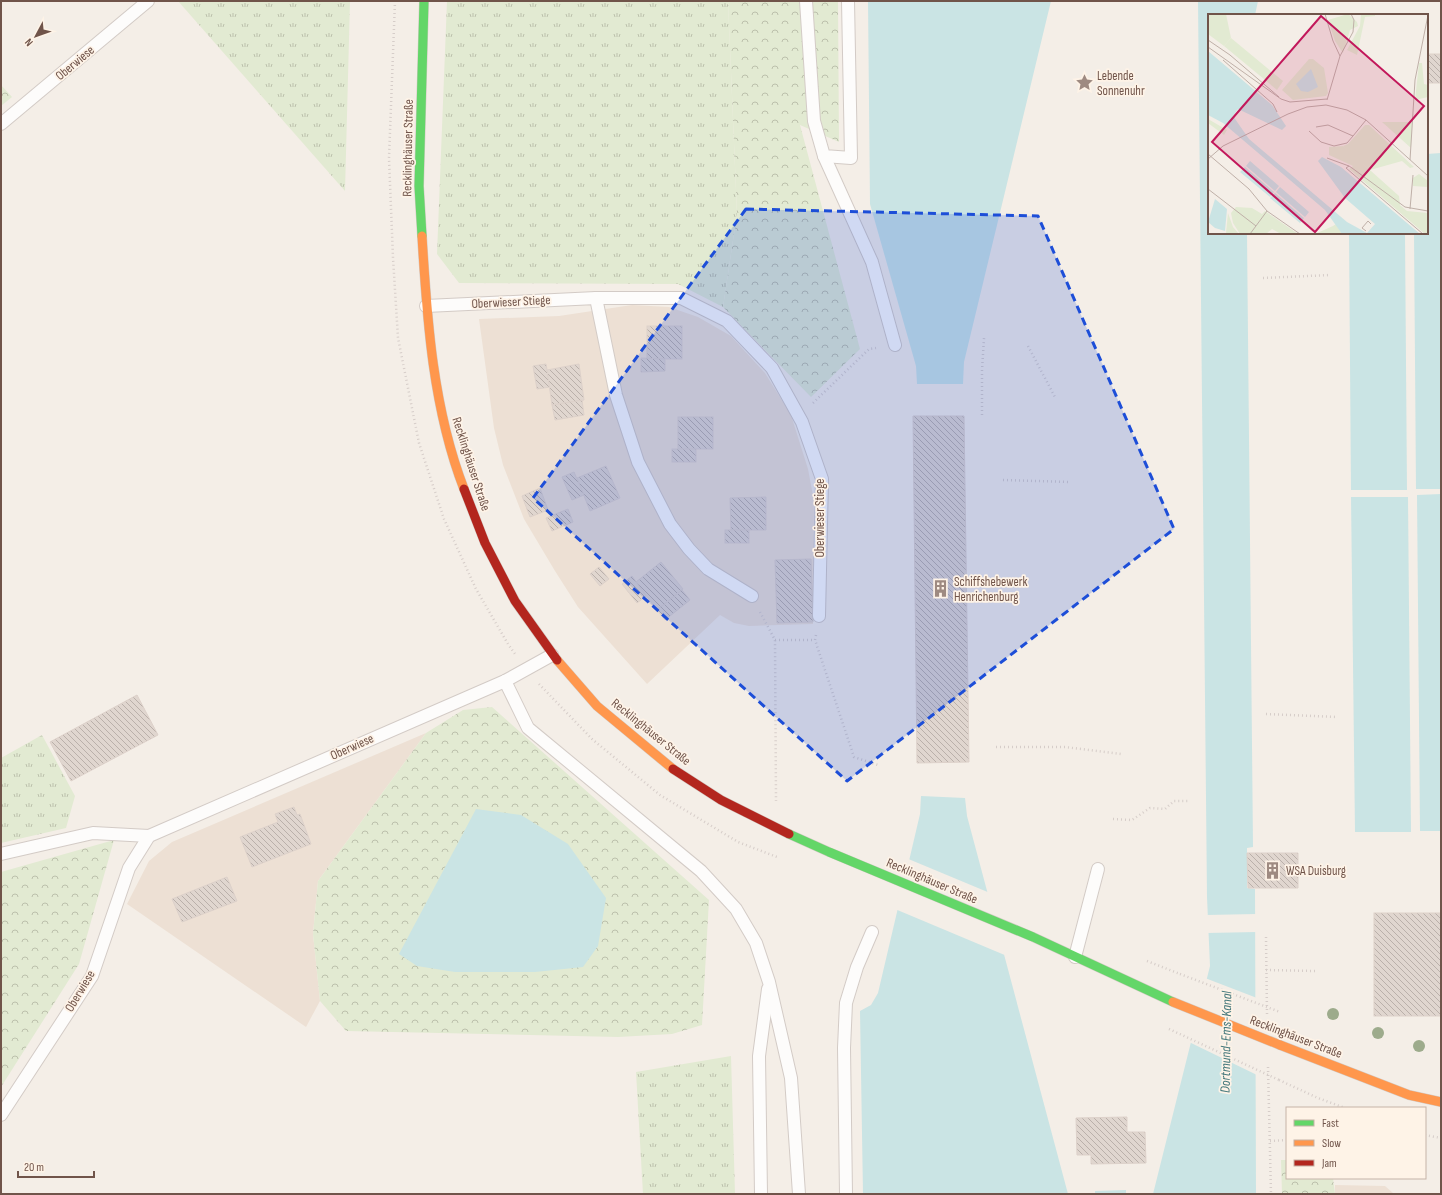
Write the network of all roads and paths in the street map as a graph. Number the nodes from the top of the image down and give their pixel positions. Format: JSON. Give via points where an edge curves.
{"nodes":[{"id":1,"x":148,"y":1,"type":"edge"},
{"id":2,"x":395,"y":1,"type":"edge"},
{"id":3,"x":424,"y":1,"type":"edge"},
{"id":4,"x":806,"y":1,"type":"edge"},
{"id":5,"x":848,"y":1,"type":"edge"},
{"id":6,"x":1,"y":124,"type":"edge"},
{"id":7,"x":824,"y":156,"type":"junction"},
{"id":8,"x":1330,"y":275,"type":"dead end"},
{"id":9,"x":1263,"y":278,"type":"dead end"},
{"id":10,"x":596,"y":298,"type":"junction"},
{"id":11,"x":426,"y":306,"type":"junction"},
{"id":12,"x":984,"y":338,"type":"dead end"},
{"id":13,"x":895,"y":345,"type":"dead end"},
{"id":14,"x":1028,"y":346,"type":"dead end"},
{"id":15,"x":869,"y":349,"type":"dead end"},
{"id":16,"x":1056,"y":399,"type":"dead end"},
{"id":17,"x":982,"y":415,"type":"dead end"},
{"id":18,"x":799,"y":417,"type":"junction"},
{"id":19,"x":1003,"y":480,"type":"dead end"},
{"id":20,"x":1069,"y":482,"type":"dead end"},
{"id":21,"x":752,"y":596,"type":"joint"},
{"id":22,"x":819,"y":616,"type":"joint"},
{"id":23,"x":775,"y":640,"type":"junction"},
{"id":24,"x":815,"y":640,"type":"junction"},
{"id":25,"x":552,"y":654,"type":"junction"},
{"id":26,"x":526,"y":669,"type":"junction"},
{"id":27,"x":505,"y":681,"type":"junction"},
{"id":28,"x":1266,"y":714,"type":"dead end"},
{"id":29,"x":1337,"y":717,"type":"dead end"},
{"id":30,"x":996,"y":747,"type":"dead end"},
{"id":31,"x":1120,"y":754,"type":"dead end"},
{"id":32,"x":878,"y":765,"type":"dead end"},
{"id":33,"x":1189,"y":801,"type":"dead end"},
{"id":34,"x":776,"y":804,"type":"dead end"},
{"id":35,"x":1113,"y":819,"type":"dead end"},
{"id":36,"x":149,"y":836,"type":"junction"},
{"id":37,"x":1,"y":854,"type":"edge"},
{"id":38,"x":779,"y":857,"type":"dead end"},
{"id":39,"x":1098,"y":869,"type":"dead end"},
{"id":40,"x":872,"y":932,"type":"dead end"},
{"id":41,"x":1075,"y":957,"type":"junction"},
{"id":42,"x":1266,"y":970,"type":"dead end"},
{"id":43,"x":1315,"y":971,"type":"dead end"},
{"id":44,"x":1180,"y":974,"type":"dead end"},
{"id":45,"x":769,"y":982,"type":"junction"},
{"id":46,"x":1280,"y":1012,"type":"dead end"},
{"id":47,"x":1165,"y":1027,"type":"dead end"},
{"id":48,"x":1441,"y":1102,"type":"edge"},
{"id":49,"x":1342,"y":1107,"type":"edge"},
{"id":50,"x":1,"y":1115,"type":"edge"},
{"id":51,"x":1426,"y":1135,"type":"edge"},
{"id":52,"x":1441,"y":1138,"type":"edge"},
{"id":53,"x":1286,"y":1140,"type":"edge"},
{"id":54,"x":761,"y":1194,"type":"edge"},
{"id":55,"x":799,"y":1194,"type":"edge"},
{"id":56,"x":846,"y":1194,"type":"edge"},
{"id":57,"x":1271,"y":1194,"type":"edge"}],
"edges":[{"from":1,"to":6,"type":"lane","name":"Oberwiese"},
{"from":2,"to":26,"type":"path","via":[[390,158],[398,338],[419,443],[444,520],[476,589],[508,644]]},
{"from":3,"to":11,"type":"main road","name":"Recklinghäuser Straße","via":[[419,186]]},
{"from":4,"to":7,"type":"lane","via":[[814,121]]},
{"from":5,"to":7,"type":"lane","via":[[851,158]]},
{"from":7,"to":13,"type":"lane","via":[[872,262]]},
{"from":8,"to":9,"type":"path"},
{"from":10,"to":11,"type":"lane","name":"Oberwieser Stiege"},
{"from":10,"to":18,"type":"lane","name":"Oberwieser Stiege","via":[[681,298],[727,321],[772,368]]},
{"from":10,"to":21,"type":"lane","via":[[616,395],[638,462],[667,517],[689,549],[708,569]]},
{"from":11,"to":25,"type":"main road","name":"Recklinghäuser Straße","via":[[441,414],[462,484],[485,543],[515,601]]},
{"from":12,"to":17,"type":"path"},
{"from":14,"to":16,"type":"path"},
{"from":15,"to":18,"type":"path"},
{"from":18,"to":22,"type":"lane","name":"Oberwieser Stiege","via":[[822,479]]},
{"from":19,"to":20,"type":"path"},
{"from":21,"to":23,"type":"path"},
{"from":22,"to":24,"type":"path"},
{"from":23,"to":24,"type":"path"},
{"from":23,"to":34,"type":"path"},
{"from":24,"to":32,"type":"path","via":[[854,757]]},
{"from":25,"to":26,"type":"lane","name":"Oberwiese"},
{"from":25,"to":41,"type":"main road","name":"Recklinghäuser Straße","via":[[597,706],[668,766],[721,800],[829,852]]},
{"from":26,"to":27,"type":"lane","name":"Oberwiese"},
{"from":26,"to":38,"type":"path","via":[[542,689],[592,738],[660,795],[738,842]]},
{"from":27,"to":36,"type":"lane","name":"Oberwiese"},
{"from":27,"to":45,"type":"lane","via":[[528,728],[701,871],[736,909],[756,943]]},
{"from":28,"to":29,"type":"path"},
{"from":30,"to":31,"type":"path","via":[[1065,747]]},
{"from":33,"to":35,"type":"path","via":[[1174,801],[1165,809],[1150,808],[1132,820]]},
{"from":36,"to":37,"type":"lane","name":"Oberwiese","via":[[93,833]]},
{"from":36,"to":50,"type":"lane","name":"Oberwiese","via":[[129,868],[92,976]]},
{"from":39,"to":41,"type":"lane"},
{"from":40,"to":56,"type":"lane","via":[[846,1003]]},
{"from":41,"to":48,"type":"main road","name":"Recklinghäuser Straße","bridge":true,"via":[[1173,1002],[1280,1045],[1409,1095]]},
{"from":42,"to":43,"type":"path"},
{"from":44,"to":46,"type":"path","bridge":true},
{"from":45,"to":54,"type":"lane","via":[[759,1056]]},
{"from":45,"to":55,"type":"lane","via":[[791,1078]]},
{"from":47,"to":49,"type":"path","bridge":true},
{"from":51,"to":52,"type":"path"},
{"from":53,"to":57,"type":"path","via":[[1270,1140]]}]}
